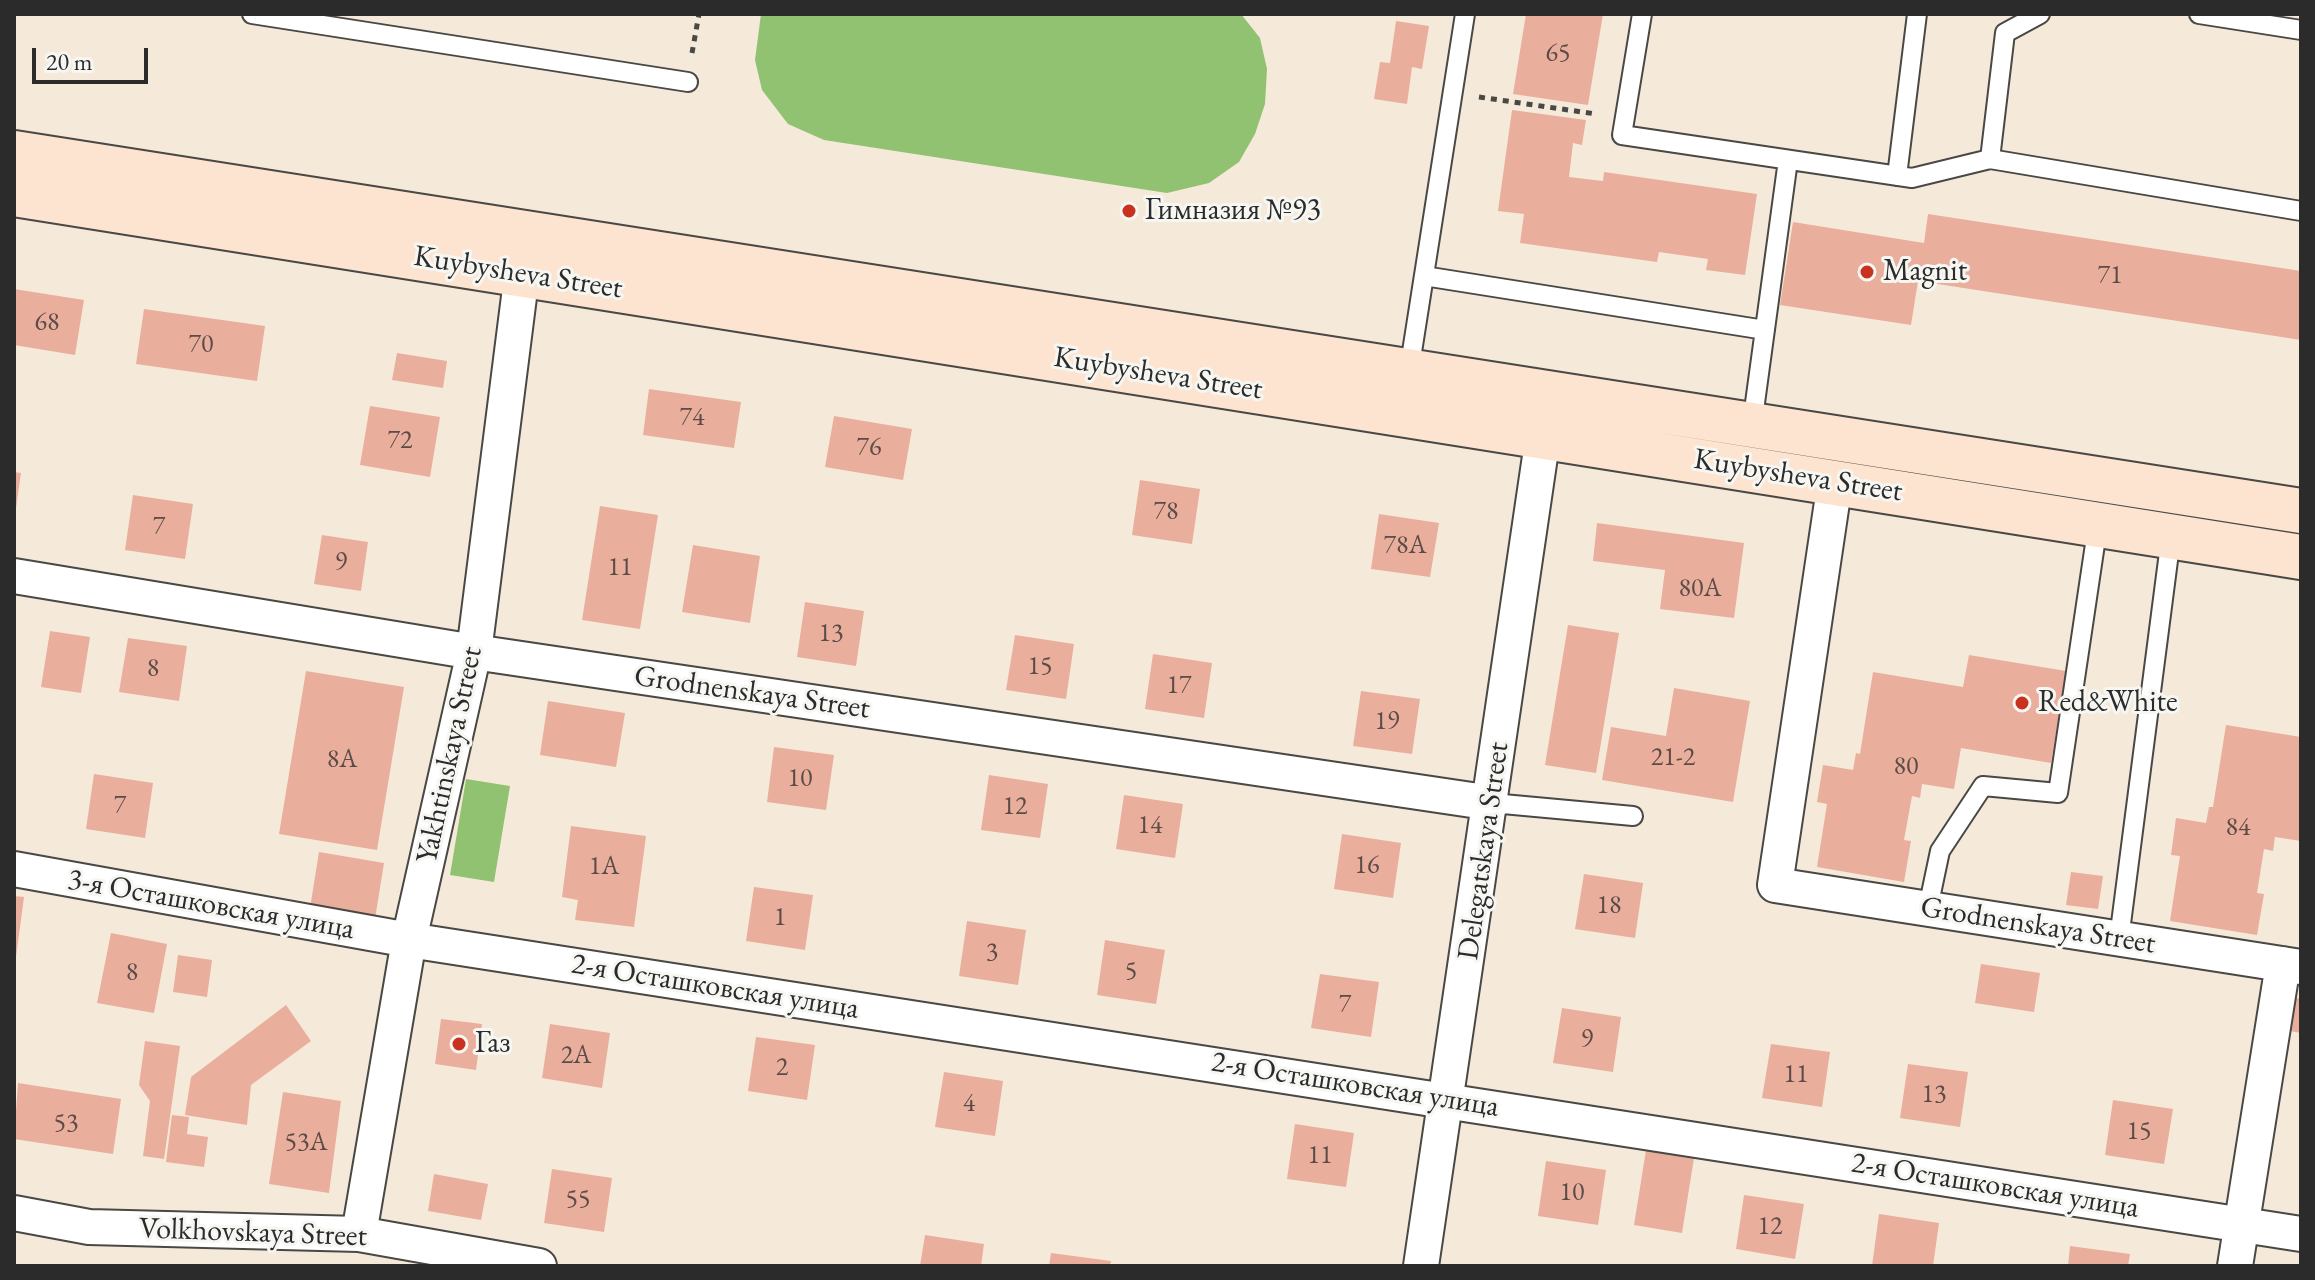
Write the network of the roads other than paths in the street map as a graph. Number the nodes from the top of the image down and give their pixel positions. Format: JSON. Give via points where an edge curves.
{"nodes":[{"id":1,"x":252,"y":14,"type":"edge"},
{"id":2,"x":1465,"y":14,"type":"edge"},
{"id":3,"x":1642,"y":14,"type":"edge"},
{"id":4,"x":1917,"y":14,"type":"edge"},
{"id":5,"x":2040,"y":14,"type":"edge"},
{"id":6,"x":2199,"y":14,"type":"edge"},
{"id":7,"x":2301,"y":30,"type":"edge"},
{"id":8,"x":688,"y":82,"type":"road end"},
{"id":9,"x":14,"y":153,"type":"edge"},
{"id":10,"x":1990,"y":159,"type":"junction"},
{"id":11,"x":1788,"y":160,"type":"junction"},
{"id":12,"x":1897,"y":176,"type":"junction"},
{"id":13,"x":14,"y":194,"type":"edge"},
{"id":14,"x":2301,"y":211,"type":"edge"},
{"id":15,"x":525,"y":253,"type":"junction"},
{"id":16,"x":1424,"y":276,"type":"junction"},
{"id":17,"x":1765,"y":330,"type":"junction"},
{"id":18,"x":1409,"y":371,"type":"junction"},
{"id":19,"x":1550,"y":393,"type":"junction"},
{"id":20,"x":1752,"y":425,"type":"junction"},
{"id":21,"x":1543,"y":436,"type":"junction"},
{"id":22,"x":1835,"y":482,"type":"junction"},
{"id":23,"x":2301,"y":511,"type":"edge"},
{"id":24,"x":2098,"y":524,"type":"junction"},
{"id":25,"x":2171,"y":536,"type":"junction"},
{"id":26,"x":2301,"y":557,"type":"edge"},
{"id":27,"x":14,"y":576,"type":"edge"},
{"id":28,"x":474,"y":652,"type":"junction"},
{"id":29,"x":1492,"y":803,"type":"junction"},
{"id":30,"x":1633,"y":816,"type":"dead end"},
{"id":31,"x":14,"y":869,"type":"edge"},
{"id":32,"x":1928,"y":908,"type":"junction"},
{"id":33,"x":2119,"y":939,"type":"junction"},
{"id":34,"x":409,"y":940,"type":"junction"},
{"id":35,"x":2292,"y":965,"type":"edge"},
{"id":36,"x":1447,"y":1099,"type":"junction"},
{"id":37,"x":14,"y":1213,"type":"edge"},
{"id":38,"x":2243,"y":1225,"type":"junction"},
{"id":39,"x":359,"y":1234,"type":"junction"},
{"id":40,"x":2301,"y":1234,"type":"edge"},
{"id":41,"x":539,"y":1266,"type":"edge"},
{"id":42,"x":1421,"y":1266,"type":"edge"},
{"id":43,"x":2235,"y":1266,"type":"edge"}],
"edges":[{"from":1,"to":8,"type":"lane"},
{"from":2,"to":16,"type":"lane"},
{"from":3,"to":11,"type":"lane","via":[[1622,135]]},
{"from":4,"to":12,"type":"lane"},
{"from":5,"to":10,"type":"lane","via":[[2005,33]]},
{"from":6,"to":7,"type":"lane"},
{"from":9,"to":15,"type":"main road","name":"Kuybysheva Street"},
{"from":10,"to":12,"type":"lane","via":[[1912,178]]},
{"from":10,"to":14,"type":"lane"},
{"from":11,"to":12,"type":"lane"},
{"from":11,"to":17,"type":"lane"},
{"from":13,"to":15,"type":"main road","name":"Kuybysheva Street"},
{"from":15,"to":18,"type":"main road","name":"Kuybysheva Street"},
{"from":15,"to":21,"type":"main road","name":"Kuybysheva Street"},
{"from":15,"to":28,"type":"street","name":"Yakhtinskaya Street"},
{"from":16,"to":17,"type":"lane"},
{"from":16,"to":18,"type":"lane"},
{"from":17,"to":20,"type":"lane"},
{"from":18,"to":19,"type":"main road","name":"Kuybysheva Street"},
{"from":19,"to":20,"type":"main road","name":"Kuybysheva Street"},
{"from":19,"to":21,"type":"main road"},
{"from":20,"to":23,"type":"main road","name":"Kuybysheva Street"},
{"from":21,"to":22,"type":"main road","name":"Kuybysheva Street"},
{"from":21,"to":29,"type":"street","name":"Delegatskaya Street"},
{"from":22,"to":24,"type":"main road","name":"Kuybysheva Street"},
{"from":22,"to":32,"type":"street","name":"Grodnenskaya Street","via":[[1775,885]]},
{"from":24,"to":25,"type":"main road","name":"Kuybysheva Street"},
{"from":24,"to":32,"type":"lane","via":[[2058,793],[1983,786],[1940,851]]},
{"from":25,"to":26,"type":"main road","name":"Kuybysheva Street"},
{"from":25,"to":33,"type":"lane"},
{"from":27,"to":28,"type":"street","name":"Grodnenskaya Street"},
{"from":28,"to":29,"type":"street","name":"Grodnenskaya Street"},
{"from":28,"to":34,"type":"street","name":"Yakhtinskaya Street"},
{"from":29,"to":30,"type":"lane"},
{"from":29,"to":36,"type":"street","name":"Delegatskaya Street"},
{"from":31,"to":34,"type":"street","name":"3-я Осташковская улица"},
{"from":32,"to":33,"type":"street","name":"Grodnenskaya Street"},
{"from":33,"to":35,"type":"street","name":"Grodnenskaya Street"},
{"from":34,"to":36,"type":"street","name":"2-я Осташковская улица"},
{"from":34,"to":39,"type":"street","name":"Yakhtinskaya Street"},
{"from":35,"to":38,"type":"street"},
{"from":36,"to":38,"type":"street","name":"2-я Осташковская улица"},
{"from":36,"to":42,"type":"street","name":"Delegatskaya Street"},
{"from":37,"to":39,"type":"street","name":"Volkhovskaya Street","via":[[89,1227]]},
{"from":38,"to":40,"type":"street","name":"2-я Осташковская улица"},
{"from":38,"to":43,"type":"street"},
{"from":39,"to":41,"type":"street","name":"Volkhovskaya Street"}]}
